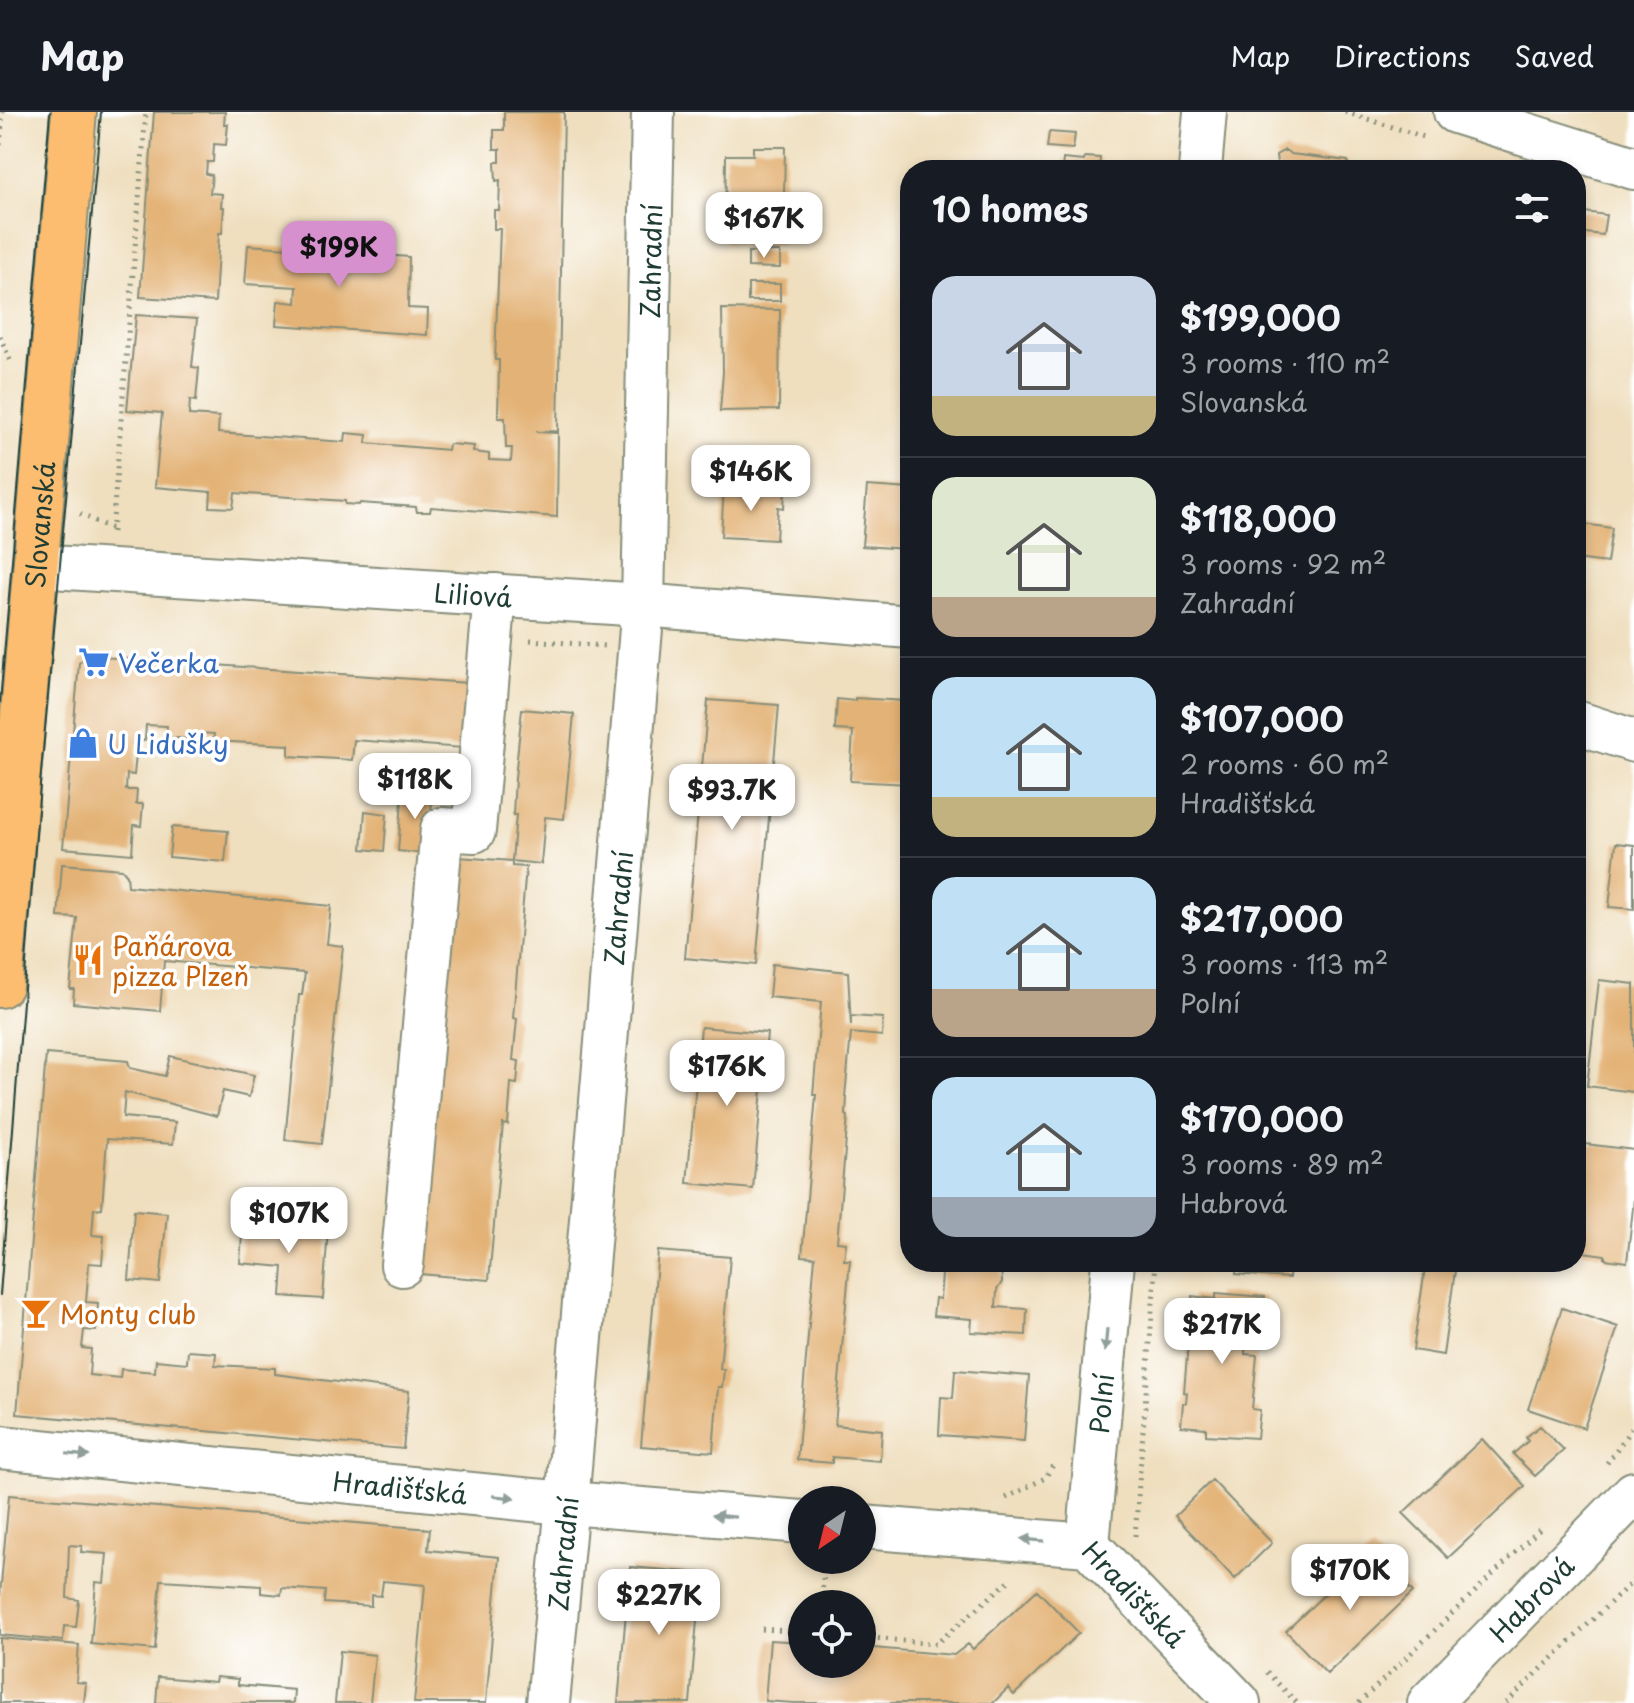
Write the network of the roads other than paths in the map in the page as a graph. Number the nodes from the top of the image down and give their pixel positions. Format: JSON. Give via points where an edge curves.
{"nodes":[{"id":1,"x":74,"y":112,"type":"edge"},
{"id":2,"x":653,"y":112,"type":"edge"},
{"id":3,"x":1205,"y":112,"type":"edge"},
{"id":4,"x":1455,"y":112,"type":"edge"},
{"id":5,"x":1201,"y":160,"type":"edge"},
{"id":6,"x":1634,"y":168,"type":"edge"},
{"id":7,"x":36,"y":566,"type":"junction"},
{"id":8,"x":495,"y":595,"type":"junction"},
{"id":9,"x":643,"y":605,"type":"junction"},
{"id":10,"x":900,"y":626,"type":"edge"},
{"id":11,"x":1586,"y":725,"type":"edge"},
{"id":12,"x":1634,"y":741,"type":"edge"},
{"id":13,"x":0,"y":985,"type":"edge"},
{"id":14,"x":402,"y":1265,"type":"dead end"},
{"id":15,"x":1112,"y":1272,"type":"edge"},
{"id":16,"x":0,"y":1447,"type":"edge"},
{"id":17,"x":1618,"y":1481,"type":"edge"},
{"id":18,"x":567,"y":1503,"type":"junction"},
{"id":19,"x":788,"y":1521,"type":"edge"},
{"id":20,"x":876,"y":1528,"type":"edge"},
{"id":21,"x":1088,"y":1545,"type":"junction"},
{"id":22,"x":548,"y":1703,"type":"edge"},
{"id":23,"x":1239,"y":1703,"type":"edge"},
{"id":24,"x":1429,"y":1703,"type":"edge"}],
"edges":[{"from":1,"to":7,"type":"main road","name":"Slovanská"},
{"from":2,"to":9,"type":"street","name":"Zahradní"},
{"from":3,"to":5,"type":"street"},
{"from":4,"to":6,"type":"street"},
{"from":7,"to":8,"type":"street","name":"Liliová"},
{"from":7,"to":13,"type":"main road","name":"Slovanská"},
{"from":8,"to":9,"type":"street","name":"Liliová"},
{"from":8,"to":14,"type":"street","via":[[474,831],[442,829]]},
{"from":9,"to":10,"type":"street","name":"Liliová"},
{"from":9,"to":18,"type":"street","name":"Zahradní"},
{"from":11,"to":12,"type":"street"},
{"from":15,"to":21,"type":"street","name":"Polní","one_way":true},
{"from":16,"to":18,"type":"street","name":"Hradišťská","one_way":true},
{"from":17,"to":24,"type":"street","name":"Habrová"},
{"from":19,"to":18,"type":"street","name":"Hradišťská","one_way":true},
{"from":18,"to":22,"type":"street","name":"Zahradní"},
{"from":21,"to":20,"type":"street","name":"Hradišťská","one_way":true},
{"from":21,"to":23,"type":"street","name":"Hradišťská"}]}
